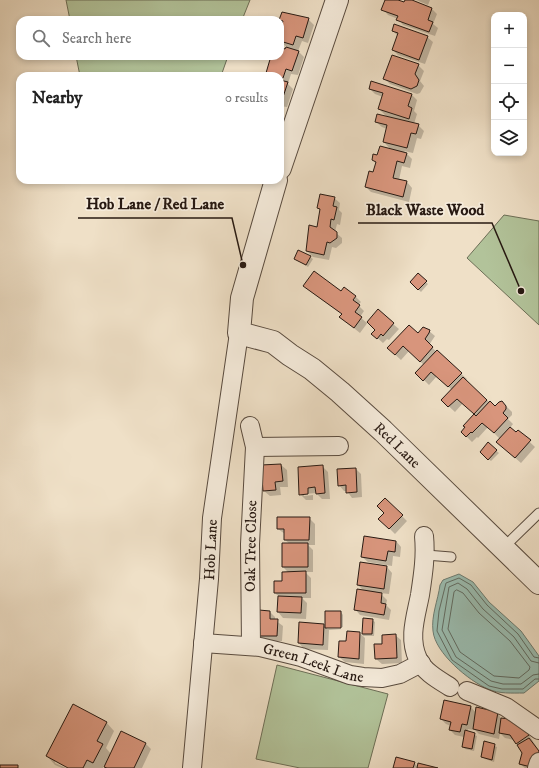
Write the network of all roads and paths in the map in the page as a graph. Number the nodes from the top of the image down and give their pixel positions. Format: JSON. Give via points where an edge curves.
{"nodes":[{"id":1,"x":337,"y":0,"type":"edge"},
{"id":2,"x":284,"y":156,"type":"edge"},
{"id":3,"x":275,"y":184,"type":"edge"},
{"id":4,"x":239,"y":333,"type":"junction"},
{"id":5,"x":250,"y":426,"type":"dead end"},
{"id":6,"x":339,"y":446,"type":"dead end"},
{"id":7,"x":255,"y":447,"type":"junction"},
{"id":8,"x":539,"y":513,"type":"edge"},
{"id":9,"x":424,"y":536,"type":"dead end"},
{"id":10,"x":503,"y":548,"type":"junction"},
{"id":11,"x":426,"y":555,"type":"junction"},
{"id":12,"x":451,"y":557,"type":"dead end"},
{"id":13,"x":539,"y":583,"type":"edge"},
{"id":14,"x":203,"y":643,"type":"junction"},
{"id":15,"x":251,"y":646,"type":"junction"},
{"id":16,"x":421,"y":663,"type":"junction"},
{"id":17,"x":539,"y":730,"type":"edge"},
{"id":18,"x":539,"y":762,"type":"edge"},
{"id":19,"x":192,"y":768,"type":"edge"},
{"id":20,"x":537,"y":768,"type":"edge"}],
"edges":[{"from":1,"to":2,"type":"street"},
{"from":3,"to":4,"type":"street","via":[[242,298]]},
{"from":4,"to":10,"type":"street","name":"Red Lane","via":[[273,342],[312,369],[383,431]]},
{"from":4,"to":14,"type":"street","name":"Hob Lane","via":[[212,518]]},
{"from":5,"to":7,"type":"street","name":"Oak Tree Close"},
{"from":6,"to":7,"type":"street"},
{"from":7,"to":15,"type":"street","name":"Oak Tree Close","via":[[250,544]]},
{"from":8,"to":10,"type":"lane"},
{"from":9,"to":11,"type":"street"},
{"from":10,"to":13,"type":"street","name":"Red Lane"},
{"from":11,"to":12,"type":"lane"},
{"from":11,"to":16,"type":"street","via":[[413,636]]},
{"from":14,"to":15,"type":"street","name":"Green Leek Lane"},
{"from":14,"to":19,"type":"street","name":"Hob Lane"},
{"from":15,"to":16,"type":"street","name":"Green Leek Lane","via":[[301,657],[350,675],[364,677],[382,678],[400,674]]},
{"from":16,"to":17,"type":"street","via":[[436,679],[506,707]]},
{"from":18,"to":20,"type":"street"}]}
